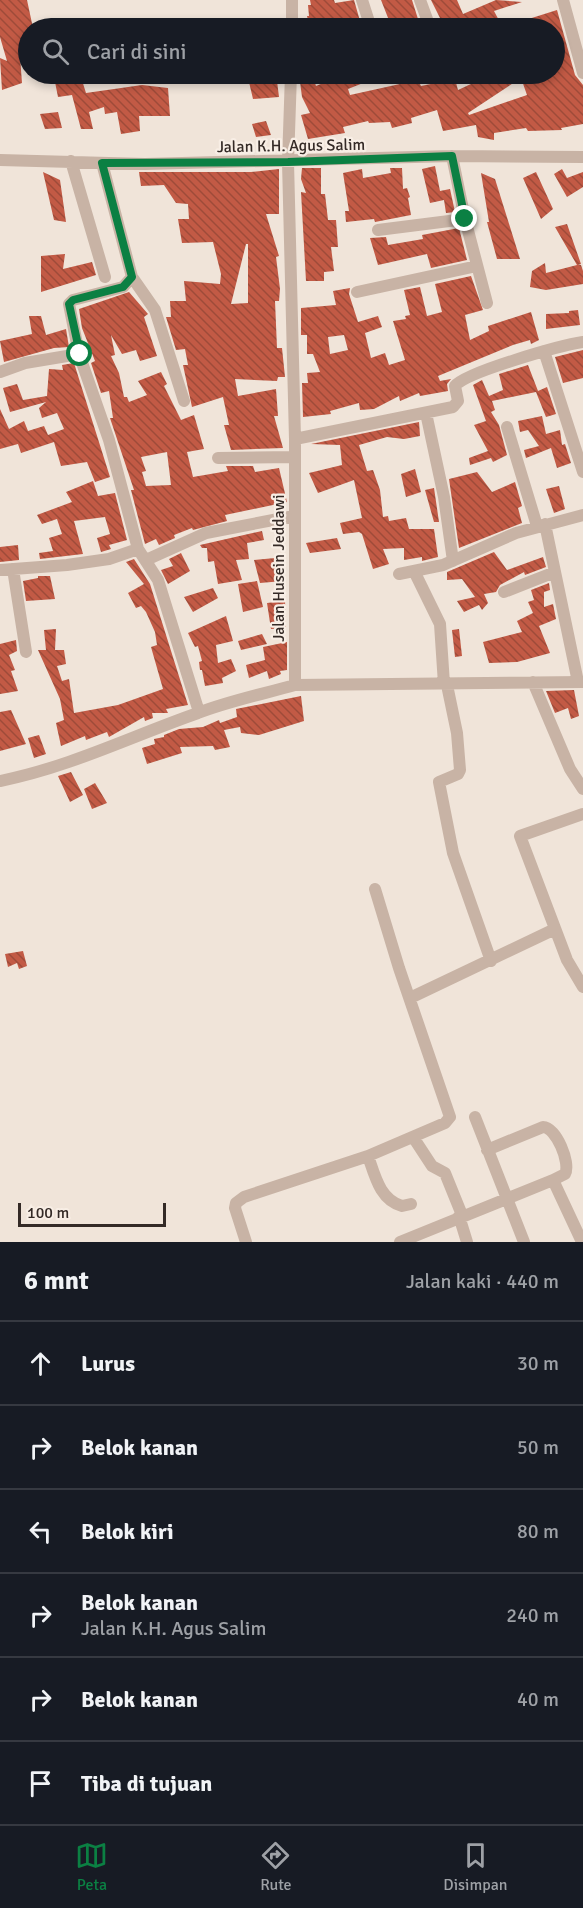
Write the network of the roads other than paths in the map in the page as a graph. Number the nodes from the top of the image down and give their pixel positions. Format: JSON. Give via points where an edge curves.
{"nodes":[{"id":1,"x":292,"y":0,"type":"edge"},
{"id":2,"x":362,"y":0,"type":"edge"},
{"id":3,"x":420,"y":0,"type":"edge"},
{"id":4,"x":563,"y":0,"type":"edge"},
{"id":5,"x":292,"y":18,"type":"edge"},
{"id":6,"x":368,"y":18,"type":"edge"},
{"id":7,"x":427,"y":18,"type":"edge"},
{"id":8,"x":583,"y":73,"type":"edge"},
{"id":9,"x":291,"y":84,"type":"edge"},
{"id":10,"x":452,"y":156,"type":"junction"},
{"id":11,"x":583,"y":157,"type":"edge"},
{"id":12,"x":0,"y":160,"type":"edge"},
{"id":13,"x":71,"y":161,"type":"junction"},
{"id":14,"x":288,"y":162,"type":"junction"},
{"id":15,"x":102,"y":163,"type":"junction"},
{"id":16,"x":465,"y":219,"type":"junction"},
{"id":17,"x":378,"y":230,"type":"dead end"},
{"id":18,"x":477,"y":266,"type":"junction"},
{"id":19,"x":105,"y":277,"type":"dead end"},
{"id":20,"x":132,"y":277,"type":"junction"},
{"id":21,"x":357,"y":292,"type":"dead end"},
{"id":22,"x":487,"y":303,"type":"dead end"},
{"id":23,"x":583,"y":342,"type":"edge"},
{"id":24,"x":544,"y":351,"type":"junction"},
{"id":25,"x":80,"y":354,"type":"junction"},
{"id":26,"x":0,"y":372,"type":"edge"},
{"id":27,"x":184,"y":401,"type":"dead end"},
{"id":28,"x":426,"y":413,"type":"junction"},
{"id":29,"x":507,"y":427,"type":"dead end"},
{"id":30,"x":295,"y":439,"type":"junction"},
{"id":31,"x":294,"y":457,"type":"junction"},
{"id":32,"x":218,"y":458,"type":"dead end"},
{"id":33,"x":583,"y":472,"type":"edge"},
{"id":34,"x":583,"y":515,"type":"edge"},
{"id":35,"x":294,"y":516,"type":"junction"},
{"id":36,"x":541,"y":525,"type":"junction"},
{"id":37,"x":138,"y":549,"type":"junction"},
{"id":38,"x":146,"y":560,"type":"junction"},
{"id":39,"x":453,"y":561,"type":"junction"},
{"id":40,"x":6,"y":570,"type":"edge"},
{"id":41,"x":414,"y":571,"type":"junction"},
{"id":42,"x":555,"y":572,"type":"junction"},
{"id":43,"x":399,"y":574,"type":"dead end"},
{"id":44,"x":504,"y":591,"type":"dead end"},
{"id":45,"x":26,"y":652,"type":"dead end"},
{"id":46,"x":533,"y":682,"type":"junction"},
{"id":47,"x":580,"y":682,"type":"edge"},
{"id":48,"x":295,"y":685,"type":"junction"},
{"id":49,"x":446,"y":685,"type":"junction"},
{"id":50,"x":199,"y":712,"type":"junction"},
{"id":51,"x":0,"y":781,"type":"edge"},
{"id":52,"x":583,"y":789,"type":"edge"},
{"id":53,"x":583,"y":814,"type":"edge"},
{"id":54,"x":375,"y":889,"type":"dead end"},
{"id":55,"x":555,"y":929,"type":"junction"},
{"id":56,"x":491,"y":961,"type":"junction"},
{"id":57,"x":583,"y":987,"type":"edge"},
{"id":58,"x":410,"y":998,"type":"junction"},
{"id":59,"x":475,"y":1117,"type":"dead end"},
{"id":60,"x":413,"y":1137,"type":"junction"},
{"id":61,"x":487,"y":1150,"type":"junction"},
{"id":62,"x":368,"y":1156,"type":"junction"},
{"id":63,"x":553,"y":1180,"type":"junction"},
{"id":64,"x":506,"y":1198,"type":"junction"},
{"id":65,"x":411,"y":1203,"type":"dead end"},
{"id":66,"x":460,"y":1216,"type":"junction"},
{"id":67,"x":246,"y":1242,"type":"edge"},
{"id":68,"x":399,"y":1242,"type":"edge"},
{"id":69,"x":468,"y":1242,"type":"edge"},
{"id":70,"x":524,"y":1242,"type":"edge"},
{"id":71,"x":582,"y":1242,"type":"edge"}],
"edges":[{"from":1,"to":5,"type":"street"},
{"from":2,"to":6,"type":"street"},
{"from":3,"to":7,"type":"street"},
{"from":4,"to":8,"type":"street"},
{"from":9,"to":14,"type":"street","name":"Jalan Husein Jeddawi"},
{"from":10,"to":11,"type":"street","name":"Jalan K.H. Agus Salim"},
{"from":10,"to":14,"type":"street","name":"Jalan K.H. Agus Salim"},
{"from":10,"to":16,"type":"street"},
{"from":12,"to":13,"type":"street","name":"Jalan K.H. Agus Salim"},
{"from":13,"to":15,"type":"street","name":"Jalan K.H. Agus Salim"},
{"from":13,"to":19,"type":"street"},
{"from":14,"to":15,"type":"street","name":"Jalan K.H. Agus Salim"},
{"from":14,"to":30,"type":"street","name":"Jalan Husein Jeddawi"},
{"from":15,"to":20,"type":"street"},
{"from":16,"to":17,"type":"street"},
{"from":16,"to":18,"type":"street"},
{"from":18,"to":21,"type":"street"},
{"from":18,"to":22,"type":"street"},
{"from":20,"to":25,"type":"street","via":[[123,287],[69,304]]},
{"from":20,"to":27,"type":"street","via":[[155,310]]},
{"from":23,"to":24,"type":"street"},
{"from":24,"to":28,"type":"street","via":[[466,377],[455,386],[456,405]]},
{"from":24,"to":33,"type":"street"},
{"from":25,"to":26,"type":"street","via":[[25,363]]},
{"from":25,"to":37,"type":"street","via":[[109,440]]},
{"from":28,"to":30,"type":"street"},
{"from":28,"to":39,"type":"street"},
{"from":29,"to":36,"type":"street"},
{"from":30,"to":31,"type":"street","name":"Jalan Husein Jeddawi"},
{"from":31,"to":32,"type":"street"},
{"from":31,"to":35,"type":"street","name":"Jalan Husein Jeddawi"},
{"from":34,"to":36,"type":"street"},
{"from":35,"to":38,"type":"street","via":[[206,533]]},
{"from":35,"to":48,"type":"street","name":"Jalan Husein Jeddawi"},
{"from":36,"to":39,"type":"street"},
{"from":36,"to":42,"type":"street"},
{"from":37,"to":38,"type":"street"},
{"from":37,"to":40,"type":"street","via":[[109,559],[40,570]]},
{"from":38,"to":50,"type":"street","via":[[158,580]]},
{"from":39,"to":41,"type":"street"},
{"from":40,"to":45,"type":"street"},
{"from":41,"to":43,"type":"street"},
{"from":41,"to":49,"type":"street","via":[[440,624]]},
{"from":42,"to":44,"type":"street"},
{"from":42,"to":47,"type":"street"},
{"from":46,"to":47,"type":"street"},
{"from":46,"to":49,"type":"street"},
{"from":46,"to":52,"type":"street","via":[[570,769]]},
{"from":48,"to":49,"type":"street"},
{"from":48,"to":50,"type":"street"},
{"from":49,"to":56,"type":"street","via":[[457,733],[460,770],[439,782],[453,854]]},
{"from":50,"to":51,"type":"street","via":[[98,753]]},
{"from":53,"to":55,"type":"street","via":[[520,836]]},
{"from":54,"to":58,"type":"street"},
{"from":55,"to":56,"type":"street"},
{"from":55,"to":57,"type":"street"},
{"from":56,"to":58,"type":"street"},
{"from":58,"to":60,"type":"street","via":[[451,1115],[445,1123]]},
{"from":59,"to":61,"type":"street"},
{"from":60,"to":62,"type":"street"},
{"from":60,"to":66,"type":"street","via":[[432,1166],[445,1173]]},
{"from":61,"to":63,"type":"street","via":[[549,1128],[567,1164],[565,1174]]},
{"from":61,"to":64,"type":"street"},
{"from":62,"to":65,"type":"street","via":[[388,1199],[402,1206]]},
{"from":62,"to":67,"type":"street","via":[[238,1201],[235,1208]]},
{"from":63,"to":64,"type":"street"},
{"from":63,"to":71,"type":"street"},
{"from":64,"to":66,"type":"street"},
{"from":64,"to":70,"type":"street"},
{"from":66,"to":68,"type":"street"},
{"from":66,"to":69,"type":"street"}]}
